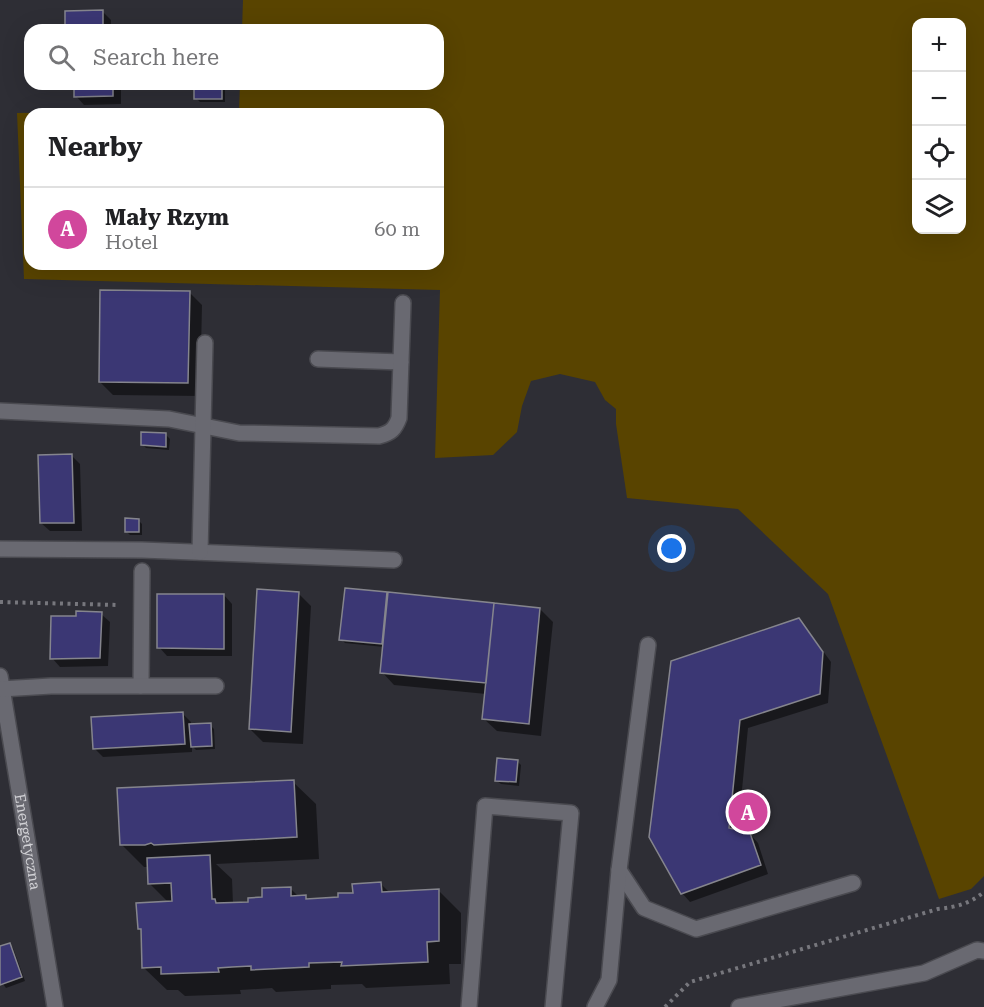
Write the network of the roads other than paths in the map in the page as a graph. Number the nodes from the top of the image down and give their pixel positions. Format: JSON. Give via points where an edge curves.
{"nodes":[{"id":1,"x":403,"y":303,"type":"dead end"},
{"id":2,"x":206,"y":343,"type":"dead end"},
{"id":3,"x":318,"y":358,"type":"dead end"},
{"id":4,"x":401,"y":362,"type":"junction"},
{"id":5,"x":0,"y":411,"type":"edge"},
{"id":6,"x":202,"y":425,"type":"junction"},
{"id":7,"x":0,"y":549,"type":"edge"},
{"id":8,"x":200,"y":552,"type":"junction"},
{"id":9,"x":394,"y":560,"type":"dead end"},
{"id":10,"x":142,"y":572,"type":"dead end"},
{"id":11,"x":648,"y":645,"type":"dead end"},
{"id":12,"x":0,"y":676,"type":"edge"},
{"id":13,"x":141,"y":686,"type":"junction"},
{"id":14,"x":216,"y":686,"type":"dead end"},
{"id":15,"x":1,"y":688,"type":"edge"},
{"id":16,"x":620,"y":870,"type":"junction"},
{"id":17,"x":853,"y":883,"type":"dead end"},
{"id":18,"x":984,"y":951,"type":"edge"},
{"id":19,"x":55,"y":1007,"type":"edge"},
{"id":20,"x":469,"y":1007,"type":"edge"},
{"id":21,"x":553,"y":1007,"type":"edge"},
{"id":22,"x":595,"y":1007,"type":"edge"},
{"id":23,"x":739,"y":1007,"type":"edge"}],
"edges":[{"from":1,"to":4,"type":"street"},
{"from":2,"to":6,"type":"street"},
{"from":3,"to":4,"type":"street"},
{"from":4,"to":6,"type":"street","via":[[399,418],[390,433],[239,433]]},
{"from":5,"to":6,"type":"street","via":[[169,419]]},
{"from":6,"to":8,"type":"street"},
{"from":7,"to":8,"type":"street"},
{"from":8,"to":9,"type":"street"},
{"from":10,"to":13,"type":"street"},
{"from":11,"to":16,"type":"street"},
{"from":12,"to":15,"type":"street","name":"Energetyczna"},
{"from":13,"to":14,"type":"street"},
{"from":13,"to":15,"type":"street"},
{"from":15,"to":19,"type":"street","name":"Energetyczna"},
{"from":16,"to":17,"type":"street","via":[[644,908],[696,929]]},
{"from":16,"to":22,"type":"street","via":[[609,980]]},
{"from":18,"to":23,"type":"street","via":[[977,950],[924,973]]},
{"from":20,"to":21,"type":"street","via":[[485,806],[571,813]]}]}
